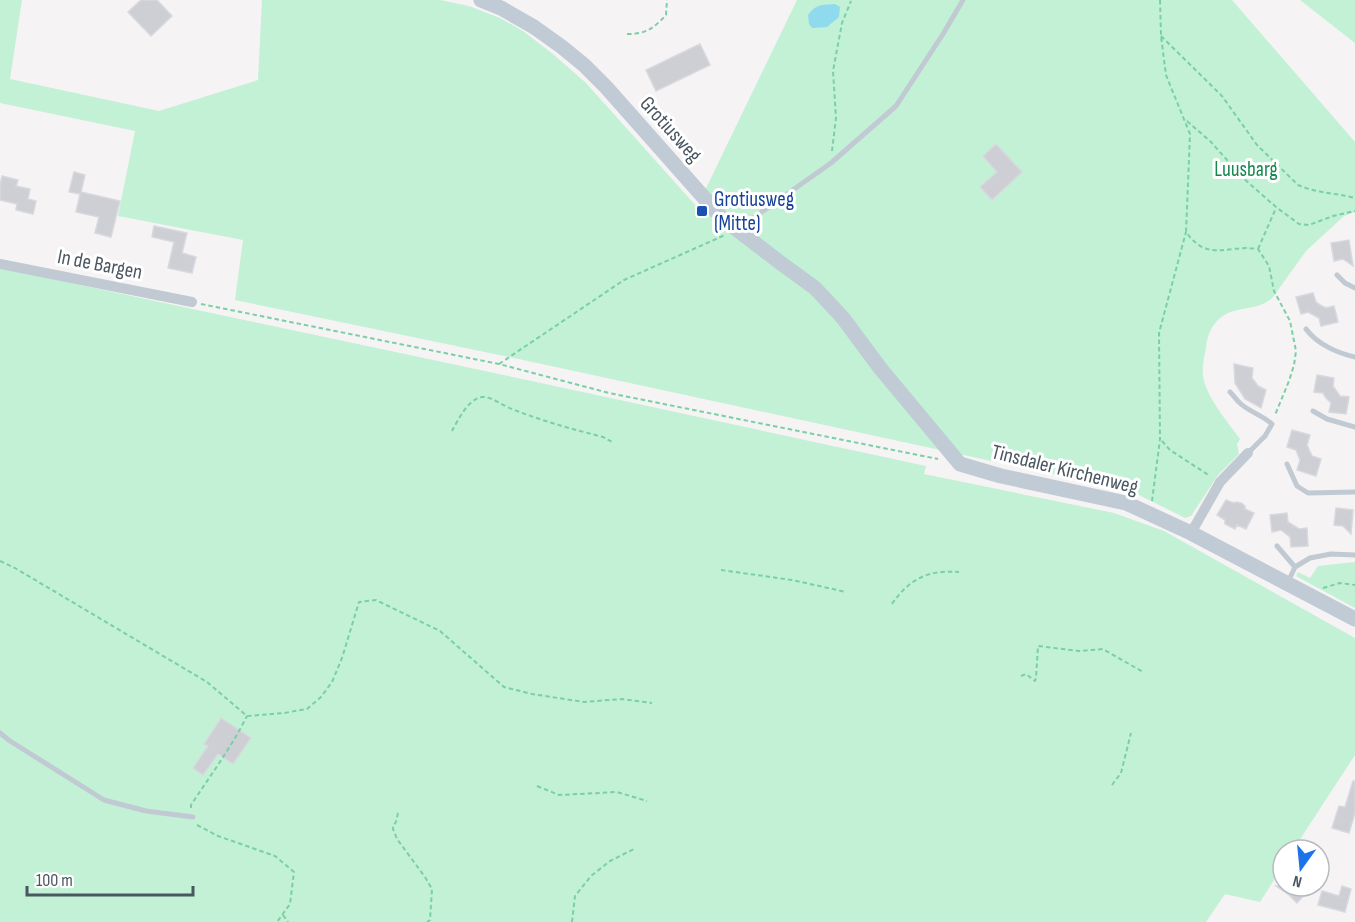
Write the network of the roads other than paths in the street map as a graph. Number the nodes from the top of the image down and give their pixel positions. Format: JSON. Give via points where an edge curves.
{"nodes":[{"id":1,"x":482,"y":0,"type":"edge"},
{"id":2,"x":963,"y":0,"type":"edge"},
{"id":3,"x":738,"y":229,"type":"junction"},
{"id":4,"x":0,"y":264,"type":"edge"},
{"id":5,"x":1337,"y":275,"type":"dead end"},
{"id":6,"x":1355,"y":288,"type":"edge"},
{"id":7,"x":192,"y":302,"type":"road end"},
{"id":8,"x":1306,"y":329,"type":"dead end"},
{"id":9,"x":1355,"y":357,"type":"edge"},
{"id":10,"x":1230,"y":392,"type":"dead end"},
{"id":11,"x":1313,"y":411,"type":"dead end"},
{"id":12,"x":1355,"y":427,"type":"edge"},
{"id":13,"x":1248,"y":453,"type":"joint"},
{"id":14,"x":960,"y":464,"type":"joint"},
{"id":15,"x":1287,"y":464,"type":"dead end"},
{"id":16,"x":1355,"y":492,"type":"edge"},
{"id":17,"x":1191,"y":533,"type":"junction"},
{"id":18,"x":1276,"y":546,"type":"dead end"},
{"id":19,"x":1355,"y":555,"type":"edge"},
{"id":20,"x":1295,"y":567,"type":"junction"},
{"id":21,"x":1288,"y":583,"type":"junction"},
{"id":22,"x":1355,"y":619,"type":"edge"},
{"id":23,"x":0,"y":733,"type":"edge"},
{"id":24,"x":193,"y":817,"type":"road end"}],
"edges":[{"from":1,"to":3,"type":"street","name":"Grotiusweg","via":[[534,27],[584,65],[722,218]]},
{"from":2,"to":3,"type":"lane","via":[[896,106],[831,163]]},
{"from":3,"to":14,"type":"street","name":"Grotiusweg","via":[[831,304]]},
{"from":4,"to":7,"type":"street","name":"In de Bargen"},
{"from":5,"to":6,"type":"lane"},
{"from":8,"to":9,"type":"lane","via":[[1332,349]]},
{"from":10,"to":13,"type":"lane","via":[[1239,403],[1272,424]]},
{"from":11,"to":12,"type":"lane"},
{"from":13,"to":17,"type":"street","via":[[1221,482]]},
{"from":14,"to":17,"type":"street","name":"Tinsdaler Kirchenweg","via":[[1126,503]]},
{"from":15,"to":16,"type":"lane","via":[[1297,486],[1308,493]]},
{"from":17,"to":21,"type":"street","name":"Tinsdaler Kirchenweg"},
{"from":18,"to":20,"type":"lane"},
{"from":19,"to":20,"type":"lane","via":[[1310,558]]},
{"from":20,"to":21,"type":"lane"},
{"from":21,"to":22,"type":"street","name":"Tinsdaler Kirchenweg"},
{"from":23,"to":24,"type":"lane","via":[[104,800]]}]}
